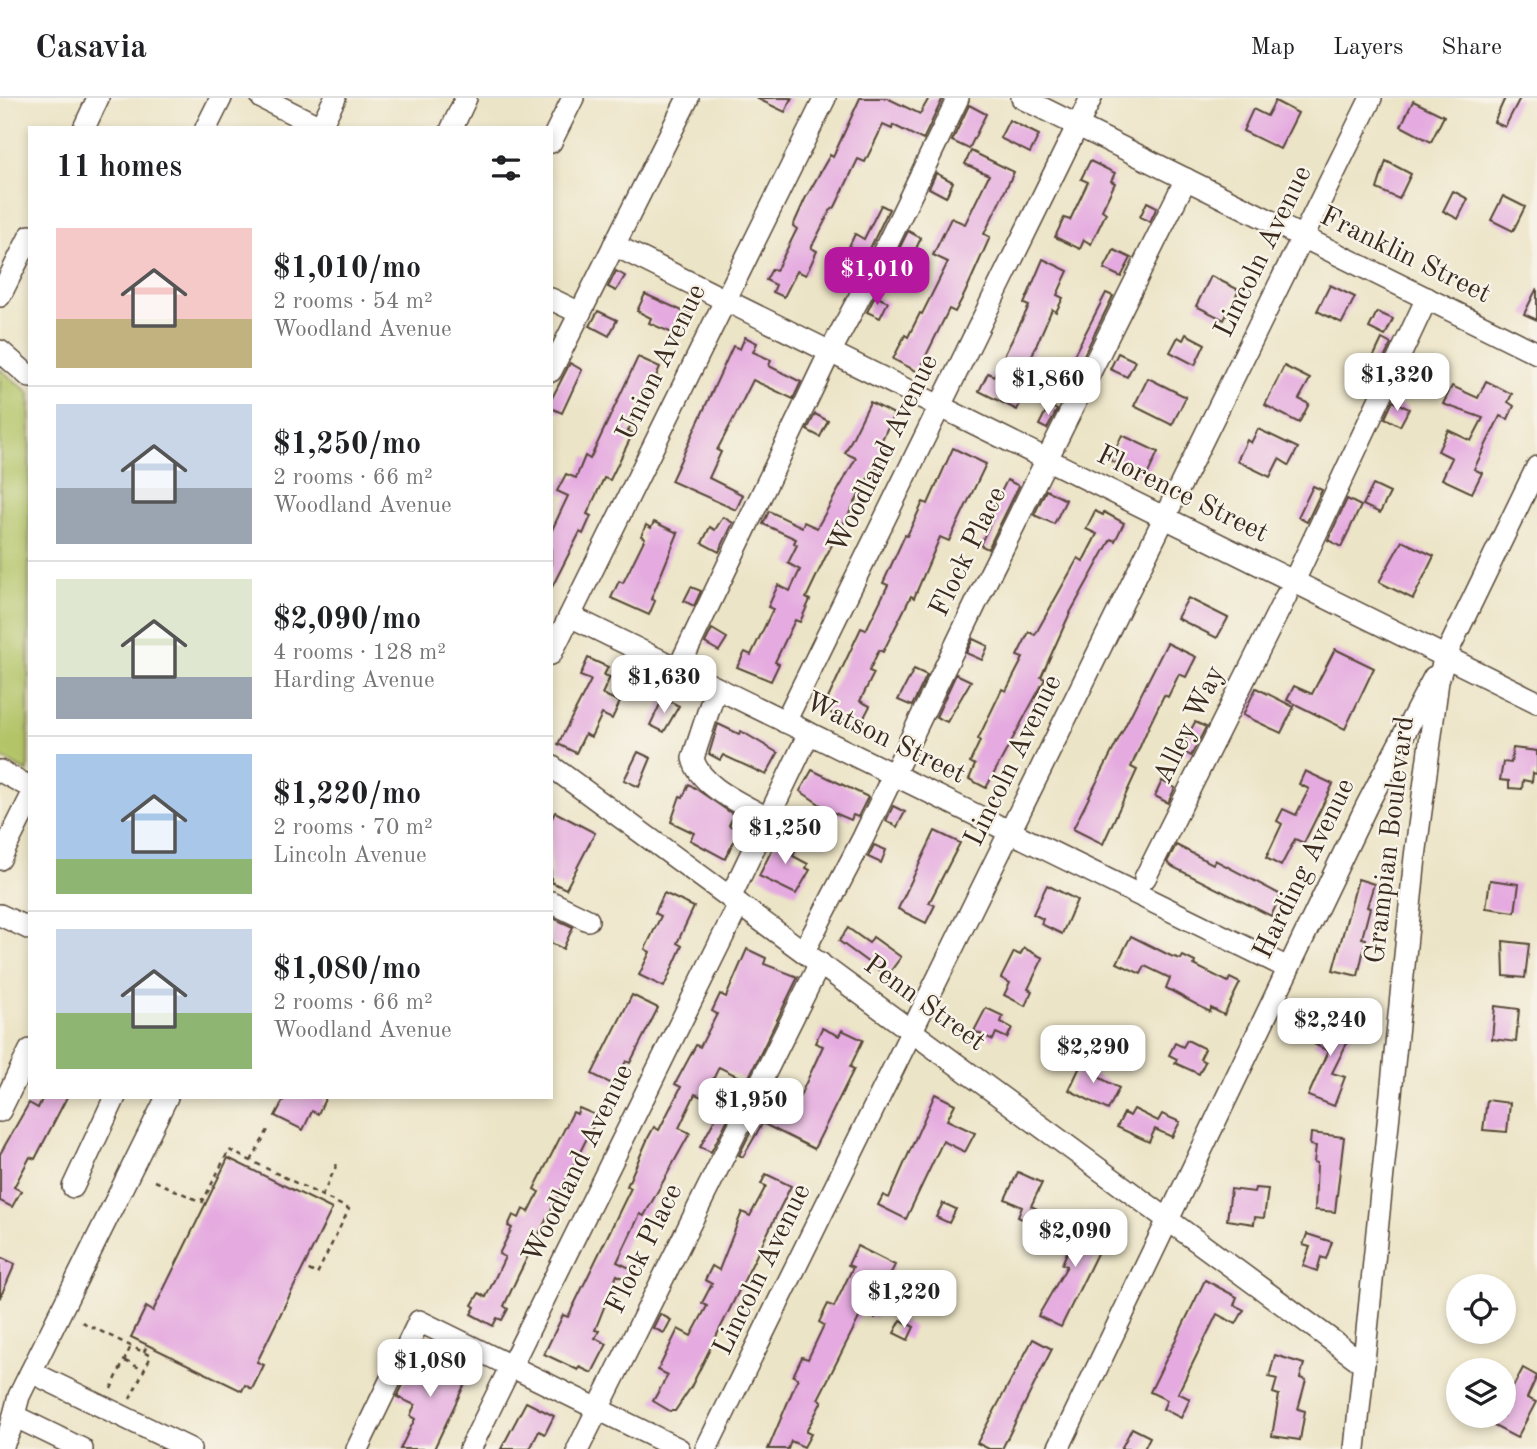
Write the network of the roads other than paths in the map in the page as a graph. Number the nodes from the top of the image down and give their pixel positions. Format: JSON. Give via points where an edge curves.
{"nodes":[{"id":1,"x":98,"y":98,"type":"edge"},
{"id":2,"x":221,"y":98,"type":"edge"},
{"id":3,"x":262,"y":98,"type":"edge"},
{"id":4,"x":335,"y":98,"type":"edge"},
{"id":5,"x":467,"y":98,"type":"edge"},
{"id":6,"x":573,"y":98,"type":"edge"},
{"id":7,"x":688,"y":98,"type":"edge"},
{"id":8,"x":825,"y":98,"type":"edge"},
{"id":9,"x":958,"y":98,"type":"edge"},
{"id":10,"x":1022,"y":98,"type":"edge"},
{"id":11,"x":1091,"y":98,"type":"edge"},
{"id":12,"x":1371,"y":98,"type":"edge"},
{"id":13,"x":1078,"y":125,"type":"junction"},
{"id":14,"x":85,"y":126,"type":"edge"},
{"id":15,"x":207,"y":126,"type":"edge"},
{"id":16,"x":316,"y":126,"type":"edge"},
{"id":17,"x":321,"y":126,"type":"edge"},
{"id":18,"x":453,"y":126,"type":"edge"},
{"id":19,"x":553,"y":138,"type":"edge"},
{"id":20,"x":1186,"y":179,"type":"junction"},
{"id":21,"x":1303,"y":237,"type":"junction"},
{"id":22,"x":28,"y":240,"type":"edge"},
{"id":23,"x":614,"y":246,"type":"junction"},
{"id":24,"x":0,"y":296,"type":"edge"},
{"id":25,"x":1427,"y":298,"type":"junction"},
{"id":26,"x":553,"y":300,"type":"edge"},
{"id":27,"x":723,"y":302,"type":"junction"},
{"id":28,"x":580,"y":313,"type":"junction"},
{"id":29,"x":0,"y":351,"type":"edge"},
{"id":30,"x":1537,"y":353,"type":"edge"},
{"id":31,"x":830,"y":354,"type":"junction"},
{"id":32,"x":553,"y":367,"type":"edge"},
{"id":33,"x":28,"y":375,"type":"edge"},
{"id":34,"x":939,"y":407,"type":"junction"},
{"id":35,"x":1046,"y":460,"type":"junction"},
{"id":36,"x":1537,"y":467,"type":"edge"},
{"id":37,"x":1164,"y":519,"type":"junction"},
{"id":38,"x":1290,"y":589,"type":"junction"},
{"id":39,"x":570,"y":616,"type":"junction"},
{"id":40,"x":553,"y":650,"type":"edge"},
{"id":41,"x":1445,"y":657,"type":"junction"},
{"id":42,"x":677,"y":669,"type":"junction"},
{"id":43,"x":716,"y":688,"type":"junction"},
{"id":44,"x":1537,"y":702,"type":"edge"},
{"id":45,"x":785,"y":722,"type":"junction"},
{"id":46,"x":809,"y":733,"type":"junction"},
{"id":47,"x":553,"y":767,"type":"edge"},
{"id":48,"x":0,"y":771,"type":"edge"},
{"id":49,"x":893,"y":774,"type":"junction"},
{"id":50,"x":28,"y":786,"type":"edge"},
{"id":51,"x":28,"y":803,"type":"edge"},
{"id":52,"x":769,"y":819,"type":"junction"},
{"id":53,"x":1010,"y":832,"type":"junction"},
{"id":54,"x":0,"y":859,"type":"edge"},
{"id":55,"x":1145,"y":878,"type":"dead end"},
{"id":56,"x":734,"y":901,"type":"junction"},
{"id":57,"x":553,"y":903,"type":"edge"},
{"id":58,"x":0,"y":915,"type":"edge"},
{"id":59,"x":588,"y":920,"type":"dead end"},
{"id":60,"x":28,"y":928,"type":"edge"},
{"id":61,"x":812,"y":957,"type":"junction"},
{"id":62,"x":1288,"y":968,"type":"junction"},
{"id":63,"x":912,"y":1030,"type":"junction"},
{"id":64,"x":28,"y":1054,"type":"edge"},
{"id":65,"x":115,"y":1099,"type":"edge"},
{"id":66,"x":166,"y":1099,"type":"edge"},
{"id":67,"x":0,"y":1111,"type":"edge"},
{"id":68,"x":73,"y":1187,"type":"dead end"},
{"id":69,"x":1168,"y":1217,"type":"junction"},
{"id":70,"x":1364,"y":1364,"type":"junction"},
{"id":71,"x":511,"y":1366,"type":"junction"},
{"id":72,"x":31,"y":1372,"type":"junction"},
{"id":73,"x":598,"y":1409,"type":"junction"},
{"id":74,"x":14,"y":1416,"type":"junction"},
{"id":75,"x":1,"y":1449,"type":"edge"},
{"id":76,"x":82,"y":1449,"type":"edge"},
{"id":77,"x":190,"y":1449,"type":"edge"},
{"id":78,"x":357,"y":1449,"type":"edge"},
{"id":79,"x":470,"y":1449,"type":"edge"},
{"id":80,"x":578,"y":1449,"type":"edge"},
{"id":81,"x":679,"y":1449,"type":"edge"},
{"id":82,"x":706,"y":1449,"type":"edge"},
{"id":83,"x":1058,"y":1449,"type":"edge"},
{"id":84,"x":1354,"y":1449,"type":"edge"}],
"edges":[{"from":1,"to":14,"type":"street"},
{"from":2,"to":15,"type":"street"},
{"from":3,"to":16,"type":"street"},
{"from":4,"to":17,"type":"street"},
{"from":5,"to":18,"type":"street"},
{"from":6,"to":19,"type":"street"},
{"from":7,"to":23,"type":"street"},
{"from":8,"to":27,"type":"street","name":"Union Avenue"},
{"from":9,"to":31,"type":"street"},
{"from":10,"to":13,"type":"street","name":"Franklin Street"},
{"from":11,"to":13,"type":"street","name":"Woodland Avenue"},
{"from":12,"to":21,"type":"street","name":"Lincoln Avenue"},
{"from":13,"to":20,"type":"street","name":"Franklin Street"},
{"from":13,"to":34,"type":"street","name":"Woodland Avenue"},
{"from":20,"to":21,"type":"street","name":"Franklin Street"},
{"from":20,"to":35,"type":"street","name":"Flock Place"},
{"from":21,"to":25,"type":"street","name":"Franklin Street"},
{"from":21,"to":37,"type":"street","name":"Lincoln Avenue"},
{"from":22,"to":24,"type":"street"},
{"from":23,"to":27,"type":"street","name":"Florence Street"},
{"from":23,"to":28,"type":"street"},
{"from":25,"to":30,"type":"street","name":"Franklin Street"},
{"from":25,"to":38,"type":"street","name":"Alley Way"},
{"from":26,"to":28,"type":"street"},
{"from":27,"to":31,"type":"street","name":"Florence Street"},
{"from":27,"to":39,"type":"street","name":"Union Avenue"},
{"from":28,"to":32,"type":"street"},
{"from":29,"to":33,"type":"street"},
{"from":31,"to":34,"type":"street","name":"Florence Street"},
{"from":31,"to":42,"type":"street"},
{"from":34,"to":35,"type":"street","name":"Florence Street"},
{"from":34,"to":45,"type":"street","name":"Woodland Avenue"},
{"from":35,"to":37,"type":"street","name":"Florence Street"},
{"from":35,"to":49,"type":"street","name":"Flock Place"},
{"from":36,"to":41,"type":"street","name":"Grampian Boulevard"},
{"from":37,"to":38,"type":"street","name":"Florence Street"},
{"from":37,"to":53,"type":"street","name":"Lincoln Avenue"},
{"from":38,"to":41,"type":"street","name":"Florence Street"},
{"from":38,"to":55,"type":"street","name":"Alley Way"},
{"from":39,"to":40,"type":"street","name":"Union Avenue"},
{"from":39,"to":42,"type":"street","name":"Watson Street"},
{"from":41,"to":44,"type":"street","name":"Florence Street"},
{"from":41,"to":62,"type":"street","name":"Harding Avenue","via":[[1389,760]]},
{"from":41,"to":70,"type":"street","name":"Grampian Boulevard","via":[[1415,857]]},
{"from":42,"to":43,"type":"street","name":"Watson Street"},
{"from":43,"to":45,"type":"street","name":"Watson Street"},
{"from":43,"to":52,"type":"street","via":[[694,767],[709,783]]},
{"from":45,"to":46,"type":"street","name":"Watson Street"},
{"from":46,"to":49,"type":"street","name":"Watson Street"},
{"from":46,"to":52,"type":"street","name":"Woodland Avenue"},
{"from":47,"to":56,"type":"street","name":"Penn Street"},
{"from":48,"to":50,"type":"street"},
{"from":49,"to":53,"type":"street","name":"Watson Street"},
{"from":49,"to":61,"type":"street","name":"Flock Place"},
{"from":51,"to":54,"type":"street"},
{"from":52,"to":56,"type":"street","name":"Woodland Avenue"},
{"from":53,"to":62,"type":"street","name":"Watson Street"},
{"from":53,"to":63,"type":"street","name":"Lincoln Avenue"},
{"from":56,"to":61,"type":"street","name":"Penn Street"},
{"from":56,"to":71,"type":"street","name":"Woodland Avenue"},
{"from":57,"to":59,"type":"street"},
{"from":58,"to":60,"type":"street"},
{"from":61,"to":63,"type":"street","name":"Penn Street"},
{"from":61,"to":73,"type":"street","name":"Flock Place"},
{"from":62,"to":69,"type":"street","name":"Harding Avenue"},
{"from":63,"to":69,"type":"street","name":"Penn Street"},
{"from":63,"to":82,"type":"street","name":"Lincoln Avenue"},
{"from":64,"to":67,"type":"street"},
{"from":65,"to":68,"type":"street"},
{"from":66,"to":72,"type":"street"},
{"from":69,"to":70,"type":"street","name":"Penn Street"},
{"from":69,"to":83,"type":"street","name":"Harding Avenue"},
{"from":70,"to":84,"type":"street","name":"Grampian Boulevard"},
{"from":71,"to":73,"type":"street"},
{"from":71,"to":78,"type":"street","via":[[419,1321]]},
{"from":71,"to":79,"type":"street","name":"Woodland Avenue"},
{"from":72,"to":74,"type":"street"},
{"from":72,"to":77,"type":"street"},
{"from":73,"to":80,"type":"street","name":"Flock Place"},
{"from":73,"to":81,"type":"street"},
{"from":74,"to":75,"type":"street"},
{"from":74,"to":76,"type":"street"}]}
